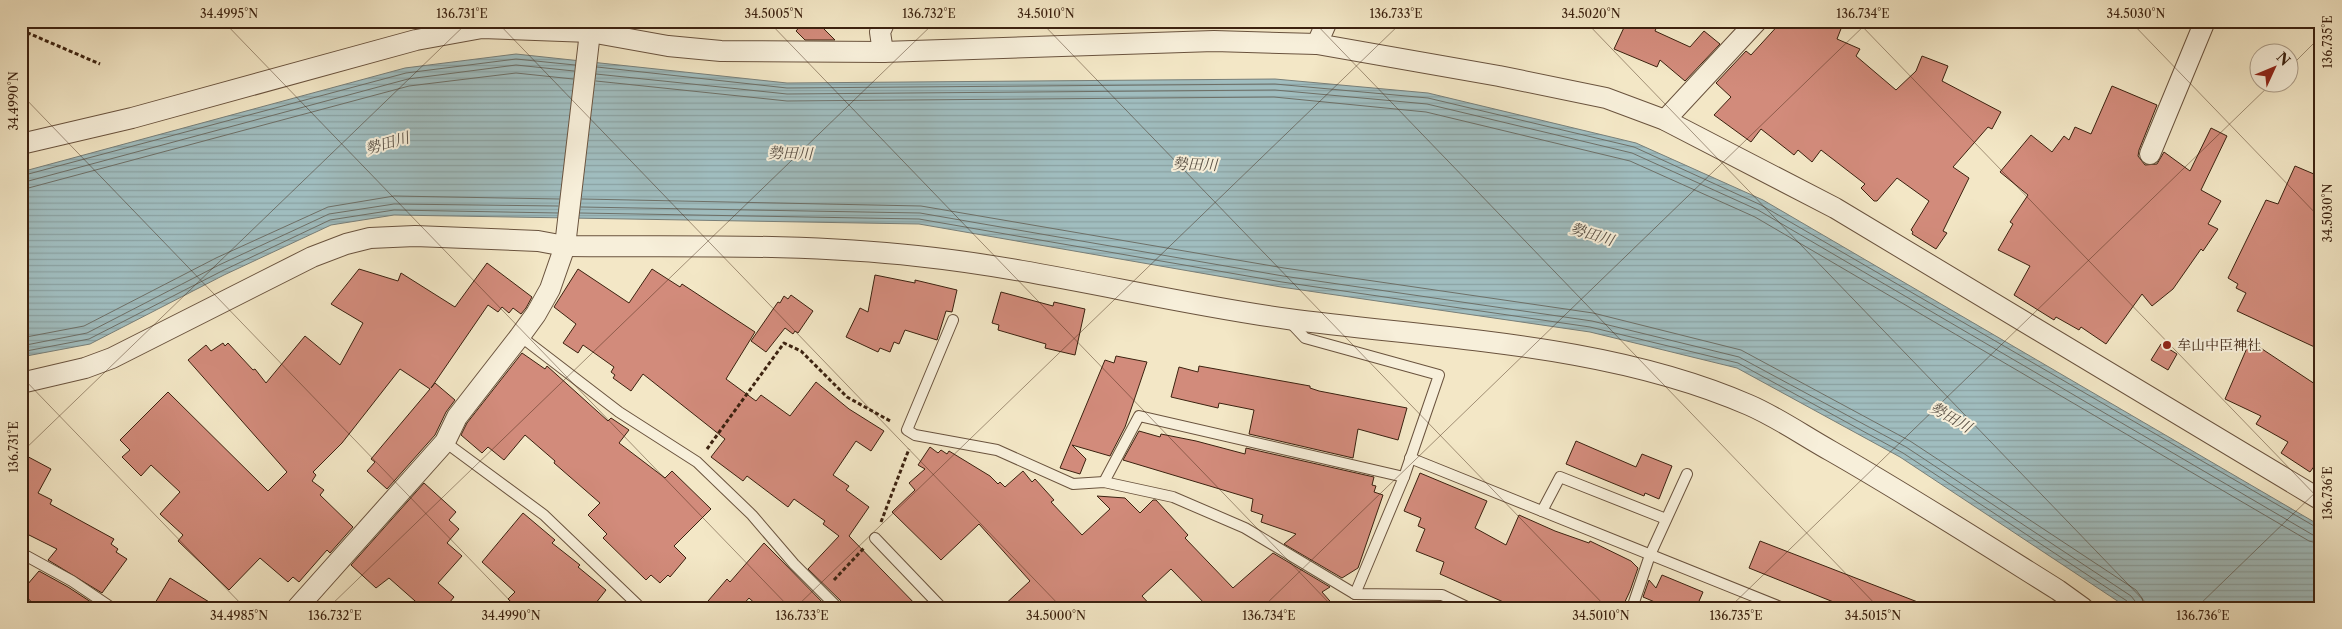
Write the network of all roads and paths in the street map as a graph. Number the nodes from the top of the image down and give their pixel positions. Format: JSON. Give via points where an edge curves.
{"nodes":[{"id":1,"x":885,"y":21,"type":"edge"},
{"id":2,"x":1327,"y":21,"type":"edge"},
{"id":3,"x":1757,"y":21,"type":"edge"},
{"id":4,"x":2205,"y":21,"type":"edge"},
{"id":5,"x":21,"y":30,"type":"edge"},
{"id":6,"x":589,"y":30,"type":"edge"},
{"id":7,"x":1317,"y":44,"type":"junction"},
{"id":8,"x":883,"y":52,"type":"junction"},
{"id":9,"x":100,"y":64,"type":"dead end"},
{"id":10,"x":1665,"y":120,"type":"junction"},
{"id":11,"x":21,"y":144,"type":"edge"},
{"id":12,"x":2150,"y":154,"type":"dead end"},
{"id":13,"x":564,"y":246,"type":"junction"},
{"id":14,"x":1287,"y":319,"type":"junction"},
{"id":15,"x":953,"y":320,"type":"dead end"},
{"id":16,"x":520,"y":336,"type":"junction"},
{"id":17,"x":21,"y":383,"type":"edge"},
{"id":18,"x":911,"y":432,"type":"junction"},
{"id":19,"x":444,"y":442,"type":"junction"},
{"id":20,"x":1410,"y":458,"type":"junction"},
{"id":21,"x":697,"y":462,"type":"junction"},
{"id":22,"x":1687,"y":474,"type":"dead end"},
{"id":23,"x":1404,"y":477,"type":"junction"},
{"id":24,"x":1104,"y":482,"type":"junction"},
{"id":25,"x":2321,"y":500,"type":"edge"},
{"id":26,"x":1542,"y":511,"type":"junction"},
{"id":27,"x":1666,"y":519,"type":"junction"},
{"id":28,"x":875,"y":538,"type":"junction"},
{"id":29,"x":21,"y":553,"type":"edge"},
{"id":30,"x":1650,"y":555,"type":"junction"},
{"id":31,"x":822,"y":592,"type":"junction"},
{"id":32,"x":1355,"y":594,"type":"junction"},
{"id":33,"x":1762,"y":604,"type":"edge"},
{"id":34,"x":112,"y":608,"type":"edge"},
{"id":35,"x":297,"y":608,"type":"edge"},
{"id":36,"x":641,"y":608,"type":"edge"},
{"id":37,"x":838,"y":608,"type":"edge"},
{"id":38,"x":942,"y":608,"type":"edge"},
{"id":39,"x":1469,"y":608,"type":"edge"},
{"id":40,"x":1632,"y":608,"type":"edge"},
{"id":41,"x":1783,"y":608,"type":"edge"},
{"id":42,"x":2083,"y":608,"type":"edge"}],
"edges":[{"from":1,"to":8,"type":"street","via":[[880,32]]},
{"from":2,"to":7,"type":"street"},
{"from":3,"to":10,"type":"street"},
{"from":4,"to":12,"type":"street"},
{"from":5,"to":9,"type":"path"},
{"from":6,"to":8,"type":"street","via":[[668,46],[721,51]]},
{"from":6,"to":11,"type":"street","via":[[482,28],[416,40],[132,118]]},
{"from":6,"to":13,"type":"street"},
{"from":7,"to":8,"type":"street","via":[[1214,42]]},
{"from":7,"to":10,"type":"street","via":[[1596,96]]},
{"from":10,"to":25,"type":"street","via":[[1835,208]]},
{"from":13,"to":14,"type":"street","via":[[815,248],[920,256]]},
{"from":13,"to":16,"type":"street","via":[[550,289]]},
{"from":13,"to":17,"type":"street","via":[[538,241],[415,236],[370,238],[346,244],[312,257],[112,358]]},
{"from":14,"to":20,"type":"lane","via":[[1305,338],[1439,375]]},
{"from":14,"to":42,"type":"street","via":[[1417,332],[1592,358],[1683,381],[1751,405],[1865,470]]},
{"from":15,"to":18,"type":"lane"},
{"from":16,"to":19,"type":"street","via":[[457,417]]},
{"from":16,"to":21,"type":"lane","via":[[619,412]]},
{"from":18,"to":21,"type":"path","via":[[847,397],[801,351],[784,343]]},
{"from":18,"to":24,"type":"lane","via":[[997,450],[1073,484]]},
{"from":18,"to":28,"type":"path"},
{"from":19,"to":35,"type":"street"},
{"from":19,"to":36,"type":"lane","via":[[544,515]]},
{"from":20,"to":23,"type":"lane"},
{"from":20,"to":26,"type":"lane"},
{"from":21,"to":31,"type":"lane","via":[[752,515]]},
{"from":22,"to":27,"type":"lane"},
{"from":23,"to":24,"type":"lane","via":[[1139,416]]},
{"from":23,"to":32,"type":"lane"},
{"from":24,"to":32,"type":"lane","via":[[1173,497],[1246,528]]},
{"from":26,"to":27,"type":"lane","via":[[1560,477]]},
{"from":26,"to":30,"type":"lane"},
{"from":27,"to":30,"type":"lane"},
{"from":28,"to":31,"type":"path"},
{"from":28,"to":38,"type":"lane"},
{"from":29,"to":34,"type":"lane"},
{"from":30,"to":33,"type":"lane"},
{"from":30,"to":40,"type":"lane"},
{"from":31,"to":37,"type":"lane"},
{"from":32,"to":39,"type":"lane","via":[[1442,595]]},
{"from":33,"to":41,"type":"lane"}]}
